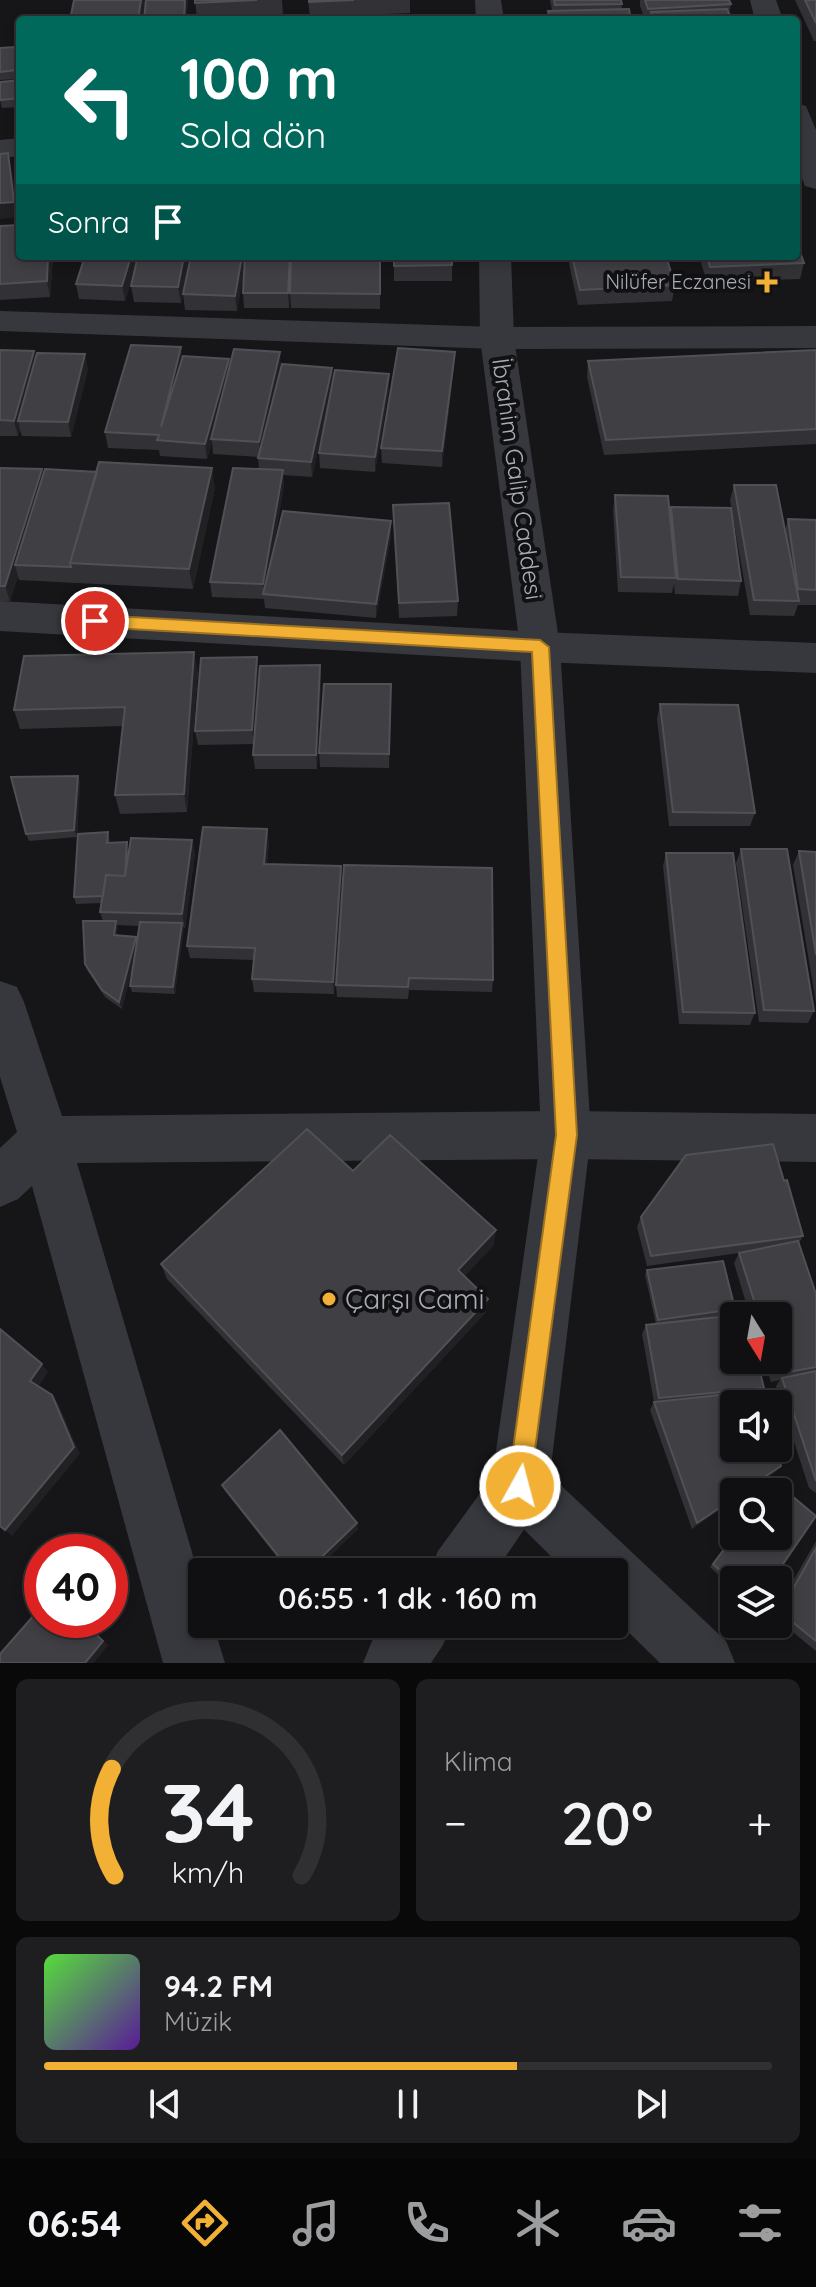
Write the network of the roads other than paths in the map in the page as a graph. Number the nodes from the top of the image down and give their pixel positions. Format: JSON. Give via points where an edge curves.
{"nodes":[{"id":1,"x":800,"y":124,"type":"edge"},
{"id":2,"x":813,"y":162,"type":"edge"},
{"id":3,"x":495,"y":260,"type":"edge"},
{"id":4,"x":0,"y":321,"type":"edge"},
{"id":5,"x":816,"y":337,"type":"edge"},
{"id":6,"x":497,"y":338,"type":"junction"},
{"id":7,"x":0,"y":616,"type":"edge"},
{"id":8,"x":540,"y":647,"type":"junction"},
{"id":9,"x":816,"y":658,"type":"edge"},
{"id":10,"x":0,"y":1002,"type":"edge"},
{"id":11,"x":566,"y":1135,"type":"junction"},
{"id":12,"x":816,"y":1138,"type":"edge"},
{"id":13,"x":45,"y":1140,"type":"junction"},
{"id":14,"x":0,"y":1182,"type":"edge"},
{"id":15,"x":520,"y":1486,"type":"junction"},
{"id":16,"x":469,"y":1558,"type":"edge"},
{"id":17,"x":595,"y":1558,"type":"edge"},
{"id":18,"x":628,"y":1590,"type":"edge"},
{"id":19,"x":412,"y":1638,"type":"edge"},
{"id":20,"x":194,"y":1663,"type":"edge"},
{"id":21,"x":394,"y":1663,"type":"edge"},
{"id":22,"x":704,"y":1663,"type":"edge"}],
"edges":[{"from":1,"to":2,"type":"street"},
{"from":3,"to":6,"type":"street","name":"İbrahim Galip Caddesi"},
{"from":4,"to":6,"type":"street"},
{"from":5,"to":6,"type":"street"},
{"from":6,"to":8,"type":"street","name":"İbrahim Galip Caddesi"},
{"from":7,"to":8,"type":"street"},
{"from":8,"to":9,"type":"street"},
{"from":8,"to":11,"type":"street","name":"İbrahim Galip Caddesi"},
{"from":10,"to":13,"type":"street"},
{"from":11,"to":12,"type":"street"},
{"from":11,"to":13,"type":"street"},
{"from":11,"to":15,"type":"street","name":"İbrahim Galip Caddesi"},
{"from":13,"to":14,"type":"street"},
{"from":13,"to":20,"type":"street"},
{"from":15,"to":16,"type":"street"},
{"from":15,"to":17,"type":"street"},
{"from":18,"to":22,"type":"street"},
{"from":19,"to":21,"type":"street"}]}
